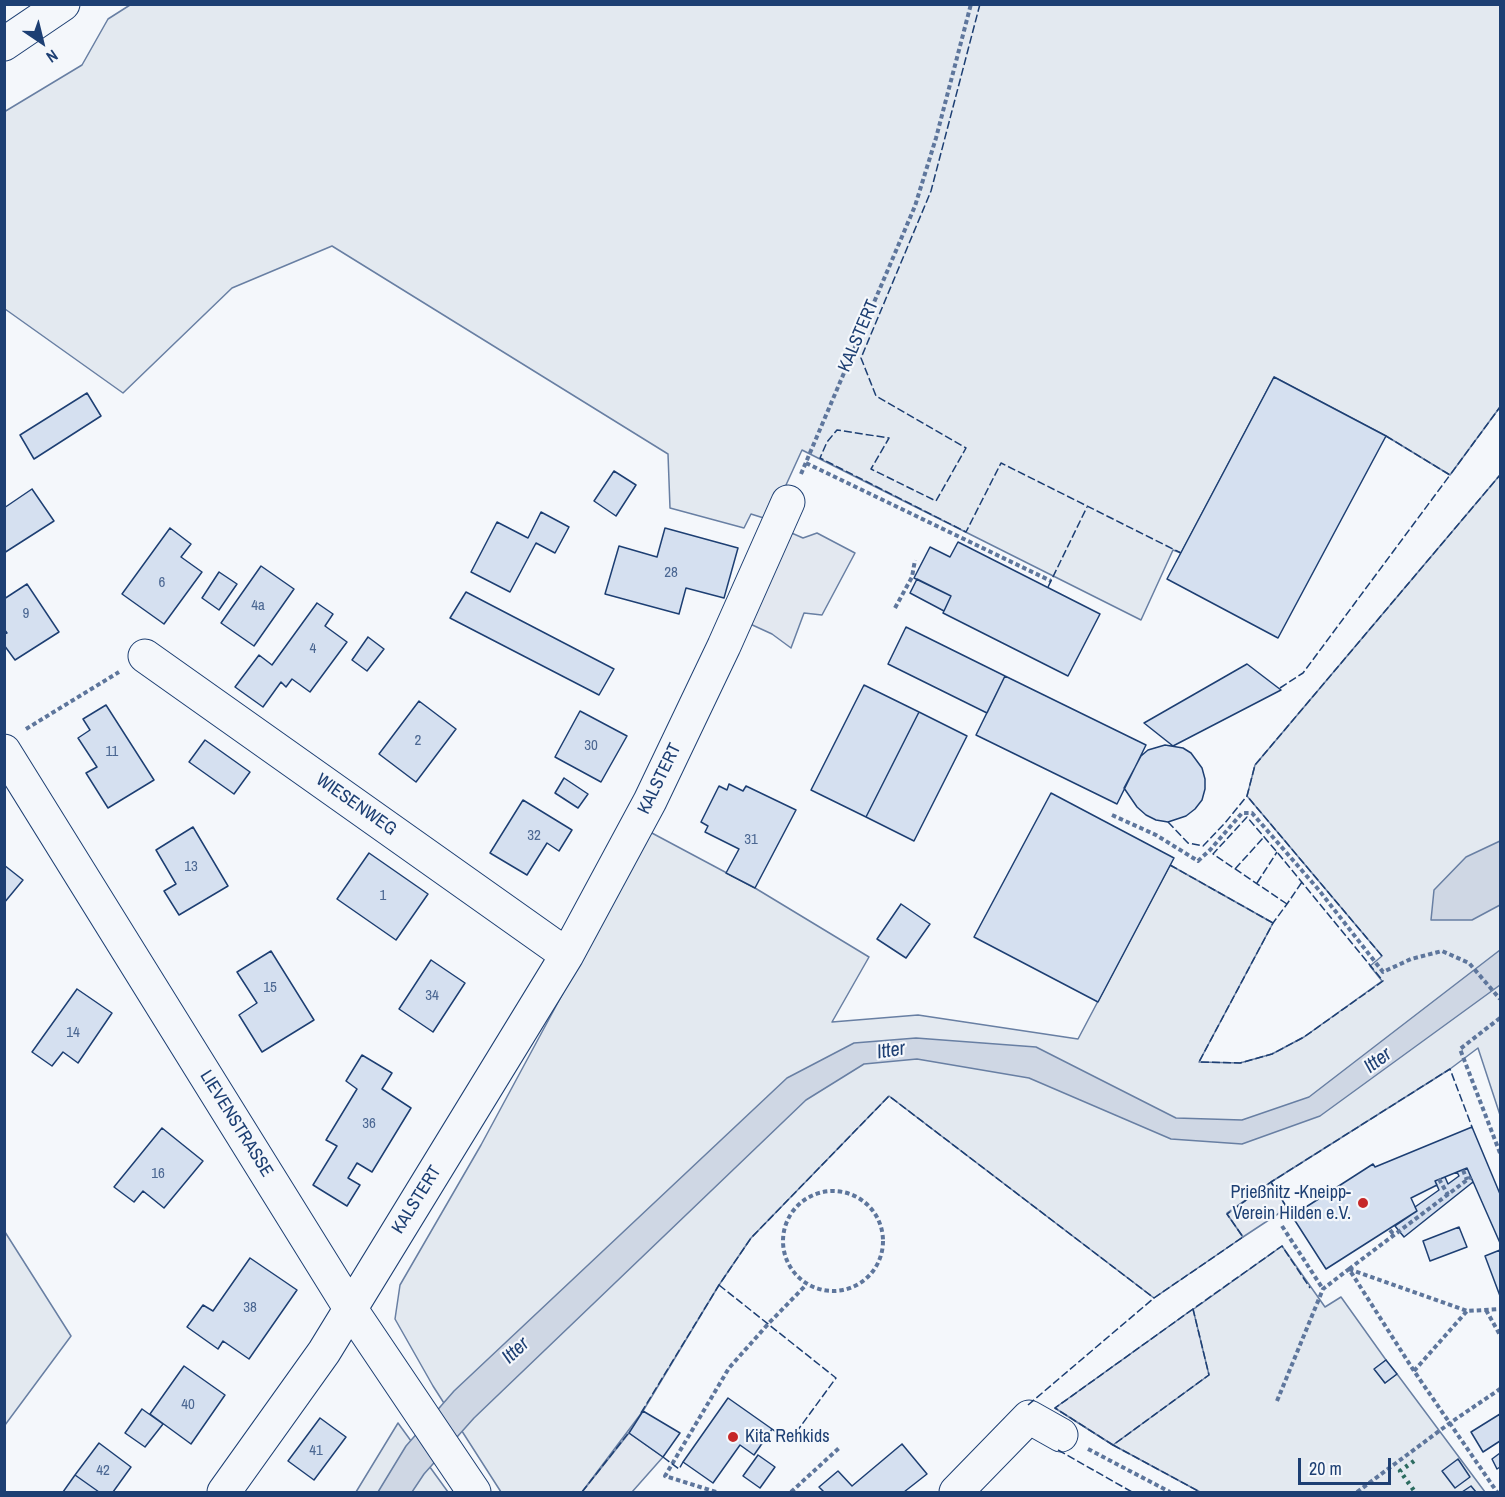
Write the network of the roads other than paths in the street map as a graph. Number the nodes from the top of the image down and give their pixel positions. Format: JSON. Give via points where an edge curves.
{"nodes":[{"id":1,"x":63,"y":4,"type":"edge"},
{"id":2,"x":4,"y":44,"type":"edge"},
{"id":3,"x":788,"y":502,"type":"road end"},
{"id":4,"x":145,"y":656,"type":"road end"},
{"id":5,"x":12,"y":742,"type":"edge"},
{"id":6,"x":567,"y":955,"type":"junction"},
{"id":7,"x":350,"y":1308,"type":"junction"},
{"id":8,"x":1061,"y":1435,"type":"road end"},
{"id":9,"x":224,"y":1492,"type":"edge"},
{"id":10,"x":474,"y":1492,"type":"edge"},
{"id":11,"x":956,"y":1492,"type":"edge"}],
"edges":[{"from":1,"to":2,"type":"street"},
{"from":3,"to":6,"type":"street","name":"KALSTERT","via":[[650,801]]},
{"from":4,"to":6,"type":"street","name":"WIESENWEG"},
{"from":5,"to":7,"type":"street","name":"LIEVENSTRASSE"},
{"from":6,"to":7,"type":"street","name":"KALSTERT"},
{"from":7,"to":9,"type":"street","name":"KALSTERT","via":[[324,1352]]},
{"from":7,"to":10,"type":"street","name":"LIEVENSTRASSE"},
{"from":8,"to":11,"type":"street","via":[[1029,1417]]}]}
